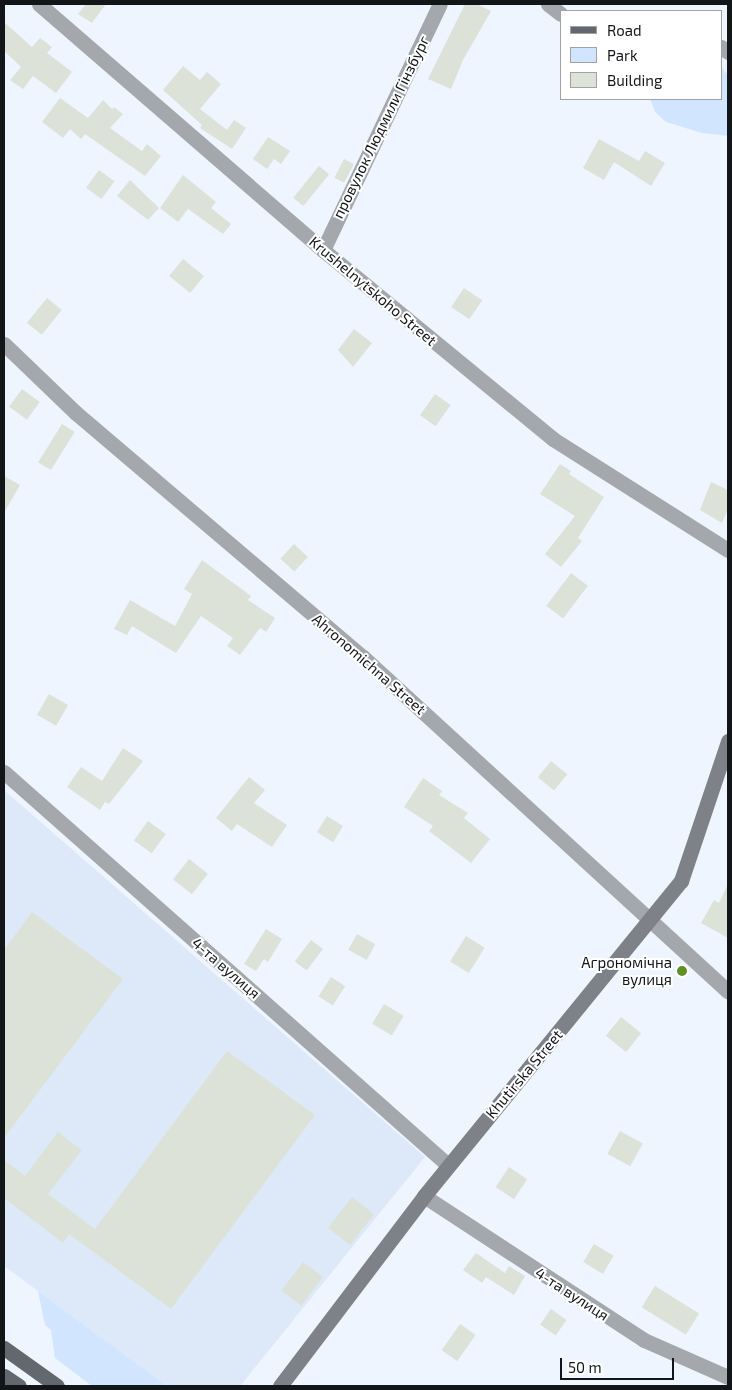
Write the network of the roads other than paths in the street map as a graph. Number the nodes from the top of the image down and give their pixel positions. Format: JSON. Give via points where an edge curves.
{"nodes":[{"id":1,"x":39,"y":4,"type":"edge"},
{"id":2,"x":440,"y":4,"type":"edge"},
{"id":3,"x":548,"y":4,"type":"edge"},
{"id":4,"x":560,"y":13,"type":"edge"},
{"id":5,"x":322,"y":250,"type":"junction"},
{"id":6,"x":4,"y":344,"type":"edge"},
{"id":7,"x":728,"y":550,"type":"edge"},
{"id":8,"x":728,"y":741,"type":"edge"},
{"id":9,"x":4,"y":772,"type":"edge"},
{"id":10,"x":651,"y":919,"type":"junction"},
{"id":11,"x":728,"y":991,"type":"edge"},
{"id":12,"x":448,"y":1165,"type":"junction"},
{"id":13,"x":424,"y":1196,"type":"junction"},
{"id":14,"x":4,"y":1348,"type":"edge"},
{"id":15,"x":4,"y":1376,"type":"edge"},
{"id":16,"x":728,"y":1377,"type":"edge"},
{"id":17,"x":19,"y":1386,"type":"edge"},
{"id":18,"x":57,"y":1386,"type":"edge"},
{"id":19,"x":280,"y":1386,"type":"edge"}],
"edges":[{"from":1,"to":5,"type":"street","name":"Krushelnytskoho Street"},
{"from":2,"to":5,"type":"street","name":"провулок Людмили Гінзбург"},
{"from":3,"to":4,"type":"street"},
{"from":5,"to":7,"type":"street","name":"Krushelnytskoho Street","via":[[553,439]]},
{"from":6,"to":10,"type":"street","name":"Ahronomichna Street","via":[[76,413],[363,657]]},
{"from":8,"to":10,"type":"main road","name":"Khutirska Street","via":[[681,881]]},
{"from":9,"to":12,"type":"street","name":"4-та вулиця"},
{"from":10,"to":11,"type":"street","name":"Ahronomichna Street"},
{"from":10,"to":12,"type":"main road","name":"Khutirska Street"},
{"from":12,"to":13,"type":"main road","name":"Khutirska Street"},
{"from":13,"to":16,"type":"street","name":"4-та вулиця","via":[[644,1340]]},
{"from":13,"to":19,"type":"main road","name":"Khutirska Street"},
{"from":14,"to":18,"type":"main road"},
{"from":15,"to":17,"type":"main road"}]}
